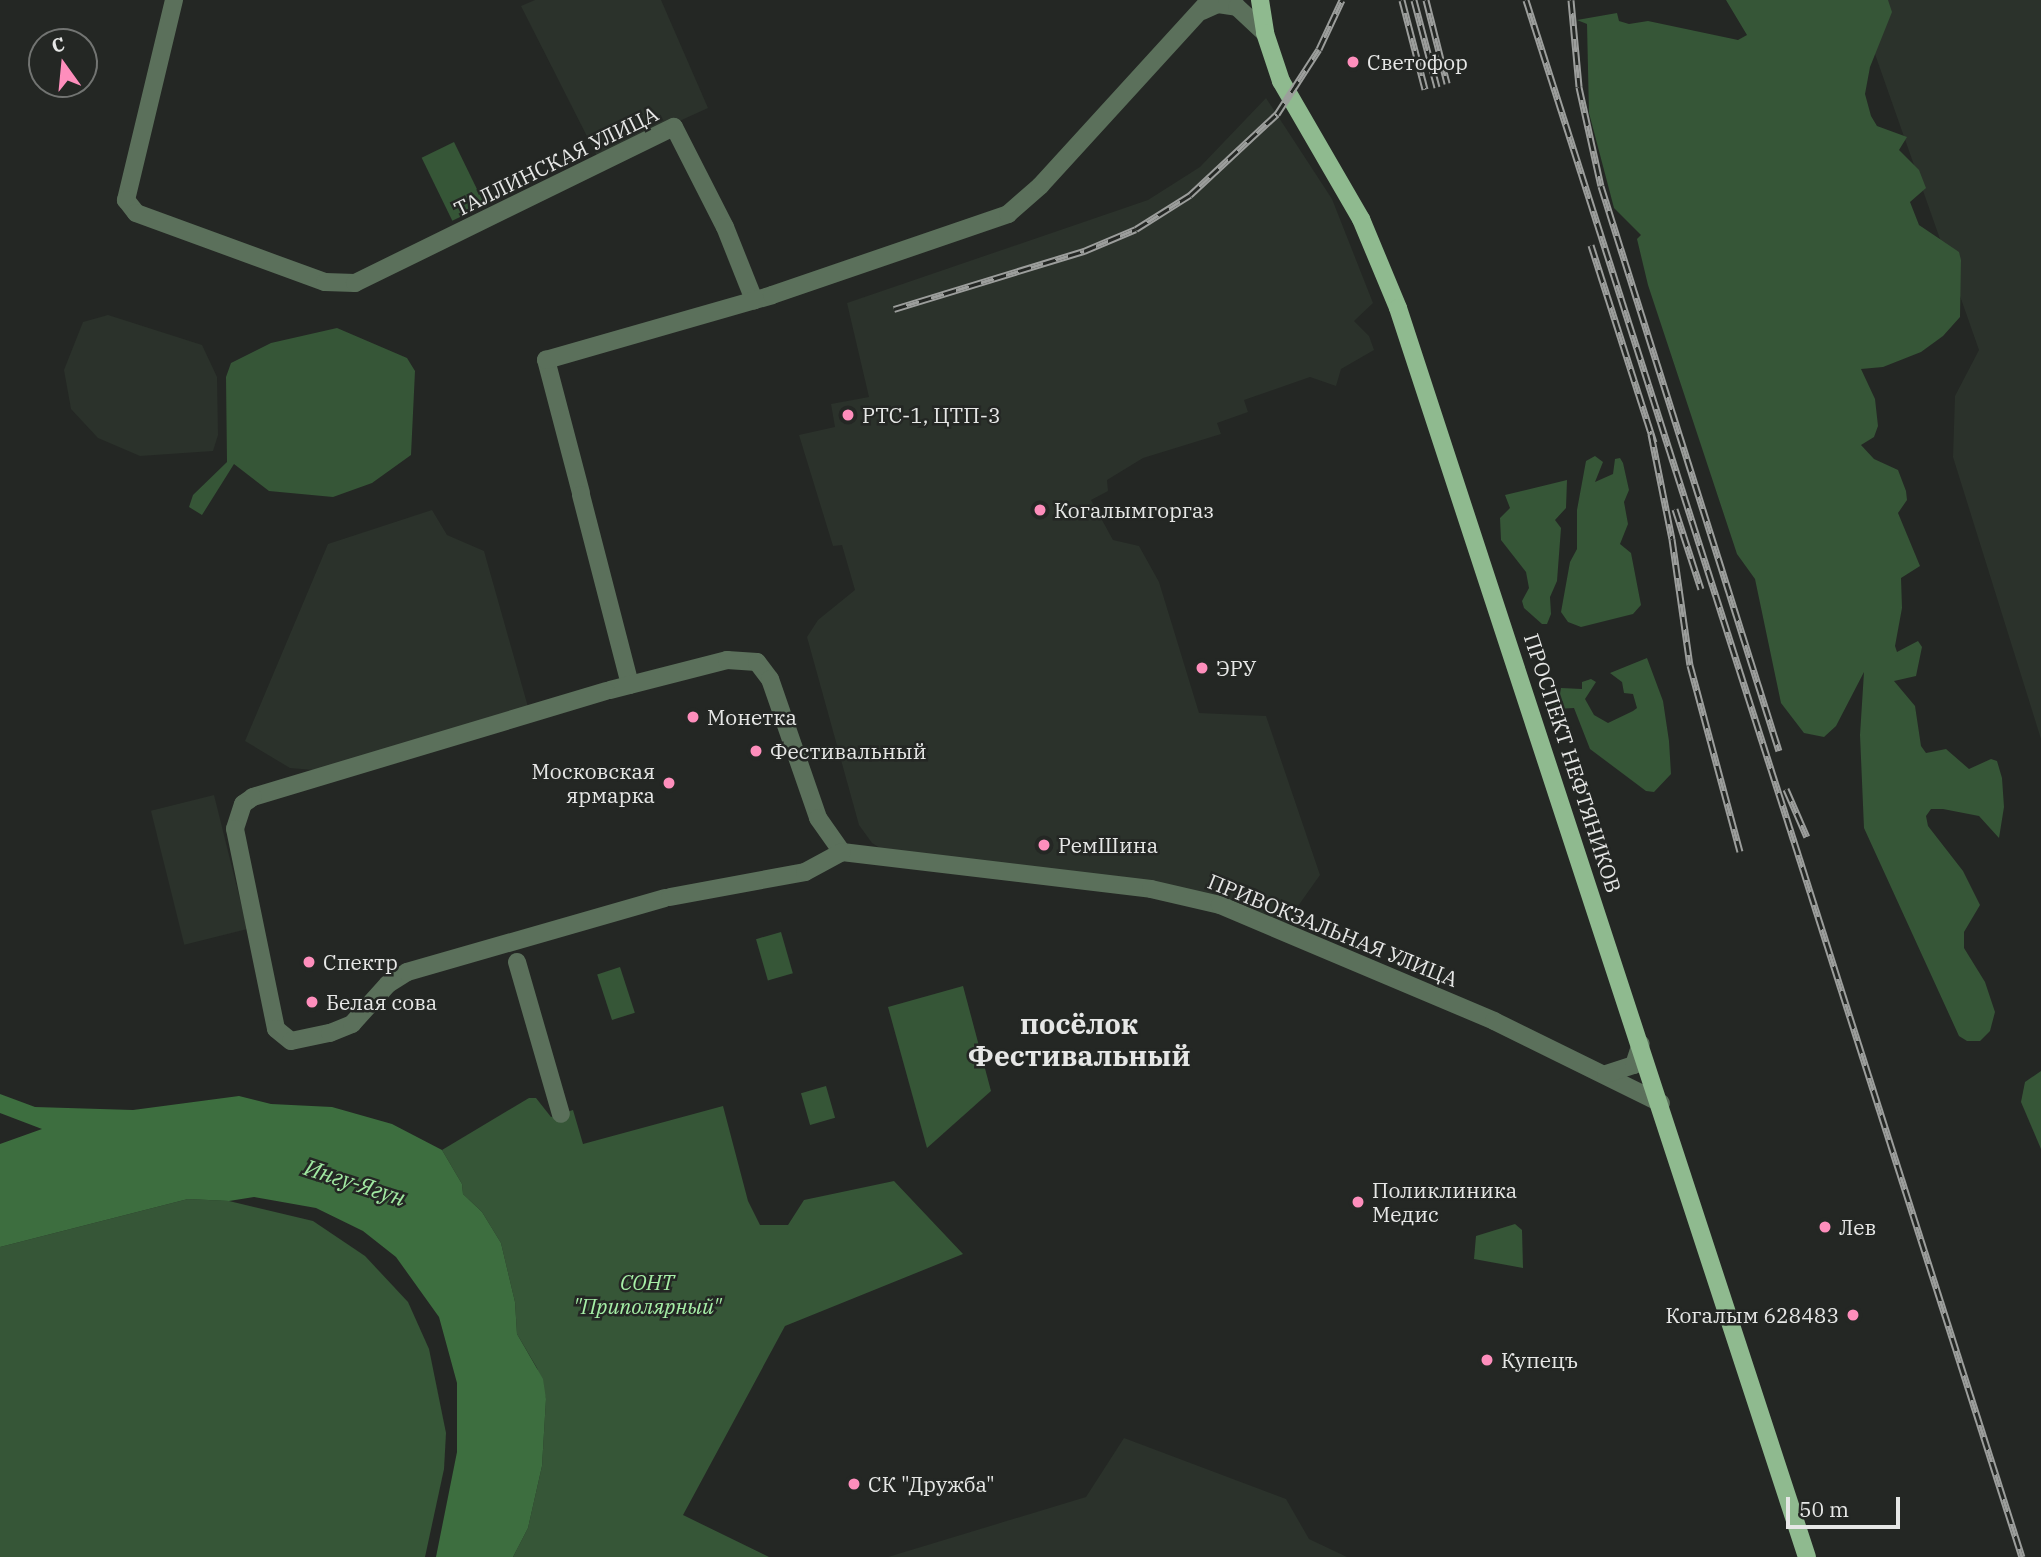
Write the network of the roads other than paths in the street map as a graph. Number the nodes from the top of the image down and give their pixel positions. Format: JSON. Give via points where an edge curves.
{"nodes":[{"id":1,"x":174,"y":0,"type":"edge"},
{"id":2,"x":1260,"y":0,"type":"edge"},
{"id":3,"x":1205,"y":6,"type":"edge"},
{"id":4,"x":1265,"y":33,"type":"junction"},
{"id":5,"x":754,"y":300,"type":"junction"},
{"id":6,"x":630,"y":685,"type":"junction"},
{"id":7,"x":842,"y":852,"type":"junction"},
{"id":8,"x":511,"y":942,"type":"junction"},
{"id":9,"x":1641,"y":1044,"type":"junction"},
{"id":10,"x":1606,"y":1074,"type":"junction"},
{"id":11,"x":1661,"y":1103,"type":"junction"},
{"id":12,"x":561,"y":1114,"type":"dead end"},
{"id":13,"x":1807,"y":1557,"type":"edge"}],
"edges":[{"from":1,"to":5,"type":"street","name":"ТАЛЛИНСКАЯ УЛИЦА","via":[[126,200],[136,213],[325,282],[355,283],[674,127],[725,227]]},
{"from":2,"to":4,"type":"main road","name":"ПРОСПЕКТ НЕФТЯНИКОВ"},
{"from":3,"to":4,"type":"street","via":[[1237,7]]},
{"from":3,"to":5,"type":"street","via":[[1040,186],[1007,214]]},
{"from":4,"to":9,"type":"main road","name":"ПРОСПЕКТ НЕФТЯНИКОВ","via":[[1281,81],[1361,219],[1395,298]]},
{"from":5,"to":6,"type":"street","via":[[546,360]]},
{"from":6,"to":7,"type":"street","via":[[727,660],[757,662],[770,679],[818,818]]},
{"from":6,"to":8,"type":"street","via":[[253,797],[236,815],[237,841],[276,1029],[285,1040],[299,1041],[352,1024],[388,984],[407,972]]},
{"from":7,"to":8,"type":"street","via":[[805,872],[668,898]]},
{"from":7,"to":10,"type":"street","name":"ПРИВОКЗАЛЬНАЯ УЛИЦА","via":[[1151,889],[1220,905],[1367,965]]},
{"from":8,"to":12,"type":"street"},
{"from":9,"to":10,"type":"street","via":[[1634,1065]]},
{"from":9,"to":11,"type":"main road","name":"ПРОСПЕКТ НЕФТЯНИКОВ"},
{"from":10,"to":11,"type":"street","name":"ПРИВОКЗАЛЬНАЯ УЛИЦА"},
{"from":11,"to":13,"type":"main road","name":"ПРОСПЕКТ НЕФТЯНИКОВ"}]}
